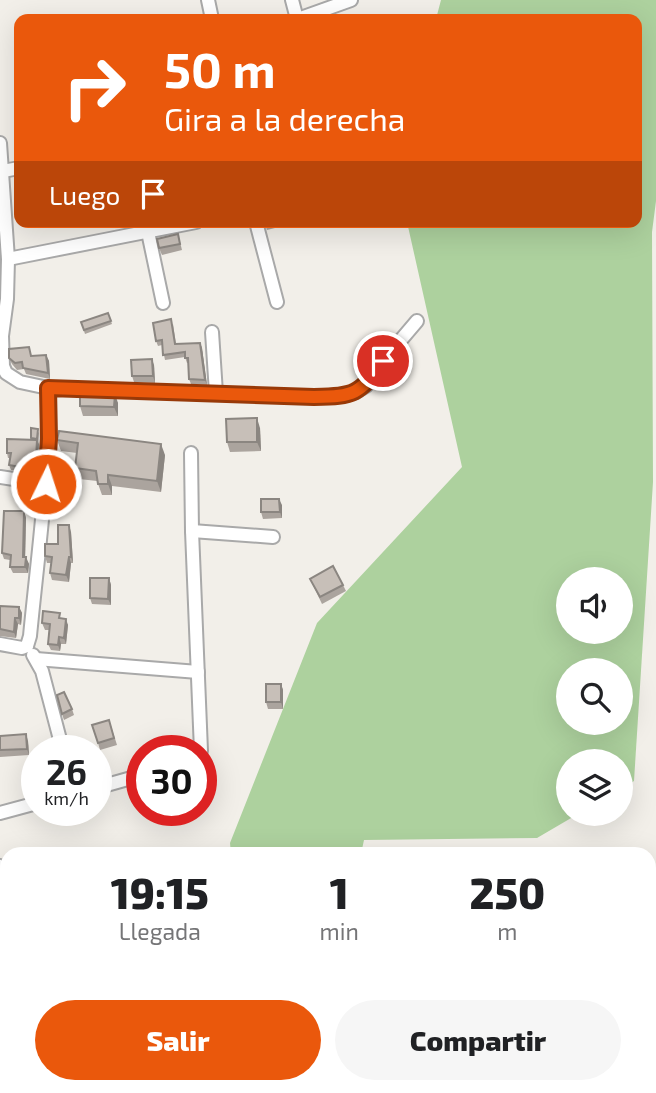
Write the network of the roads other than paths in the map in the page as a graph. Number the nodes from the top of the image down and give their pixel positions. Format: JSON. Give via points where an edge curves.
{"nodes":[{"id":1,"x":351,"y":0,"type":"edge"},
{"id":2,"x":312,"y":14,"type":"edge"},
{"id":3,"x":0,"y":143,"type":"edge"},
{"id":4,"x":14,"y":169,"type":"edge"},
{"id":5,"x":3,"y":171,"type":"junction"},
{"id":6,"x":167,"y":228,"type":"edge"},
{"id":7,"x":258,"y":228,"type":"edge"},
{"id":8,"x":148,"y":232,"type":"junction"},
{"id":9,"x":8,"y":259,"type":"junction"},
{"id":10,"x":276,"y":302,"type":"dead end"},
{"id":11,"x":163,"y":303,"type":"dead end"},
{"id":12,"x":417,"y":321,"type":"dead end"},
{"id":13,"x":212,"y":332,"type":"dead end"},
{"id":14,"x":3,"y":374,"type":"edge"},
{"id":15,"x":48,"y":388,"type":"junction"},
{"id":16,"x":216,"y":393,"type":"junction"},
{"id":17,"x":191,"y":453,"type":"dead end"},
{"id":18,"x":0,"y":477,"type":"edge"},
{"id":19,"x":46,"y":484,"type":"junction"},
{"id":20,"x":192,"y":531,"type":"junction"},
{"id":21,"x":273,"y":537,"type":"dead end"},
{"id":22,"x":0,"y":644,"type":"edge"},
{"id":23,"x":27,"y":646,"type":"junction"},
{"id":24,"x":36,"y":659,"type":"junction"},
{"id":25,"x":198,"y":672,"type":"junction"},
{"id":26,"x":59,"y":735,"type":"edge"},
{"id":27,"x":200,"y":735,"type":"edge"},
{"id":28,"x":21,"y":807,"type":"edge"},
{"id":29,"x":0,"y":813,"type":"edge"}],
"edges":[{"from":1,"to":2,"type":"street"},
{"from":3,"to":5,"type":"street"},
{"from":4,"to":5,"type":"street"},
{"from":5,"to":9,"type":"street"},
{"from":6,"to":8,"type":"street"},
{"from":7,"to":10,"type":"street"},
{"from":8,"to":9,"type":"street"},
{"from":8,"to":11,"type":"street"},
{"from":9,"to":14,"type":"street"},
{"from":12,"to":16,"type":"street","via":[[366,386],[345,396]]},
{"from":13,"to":16,"type":"street"},
{"from":14,"to":15,"type":"street"},
{"from":15,"to":16,"type":"street"},
{"from":15,"to":19,"type":"street"},
{"from":17,"to":20,"type":"street"},
{"from":18,"to":19,"type":"street"},
{"from":19,"to":23,"type":"street"},
{"from":20,"to":21,"type":"street"},
{"from":20,"to":25,"type":"street"},
{"from":22,"to":23,"type":"street"},
{"from":23,"to":24,"type":"street"},
{"from":24,"to":25,"type":"street"},
{"from":24,"to":26,"type":"street"},
{"from":25,"to":27,"type":"street"},
{"from":28,"to":29,"type":"street"}]}
